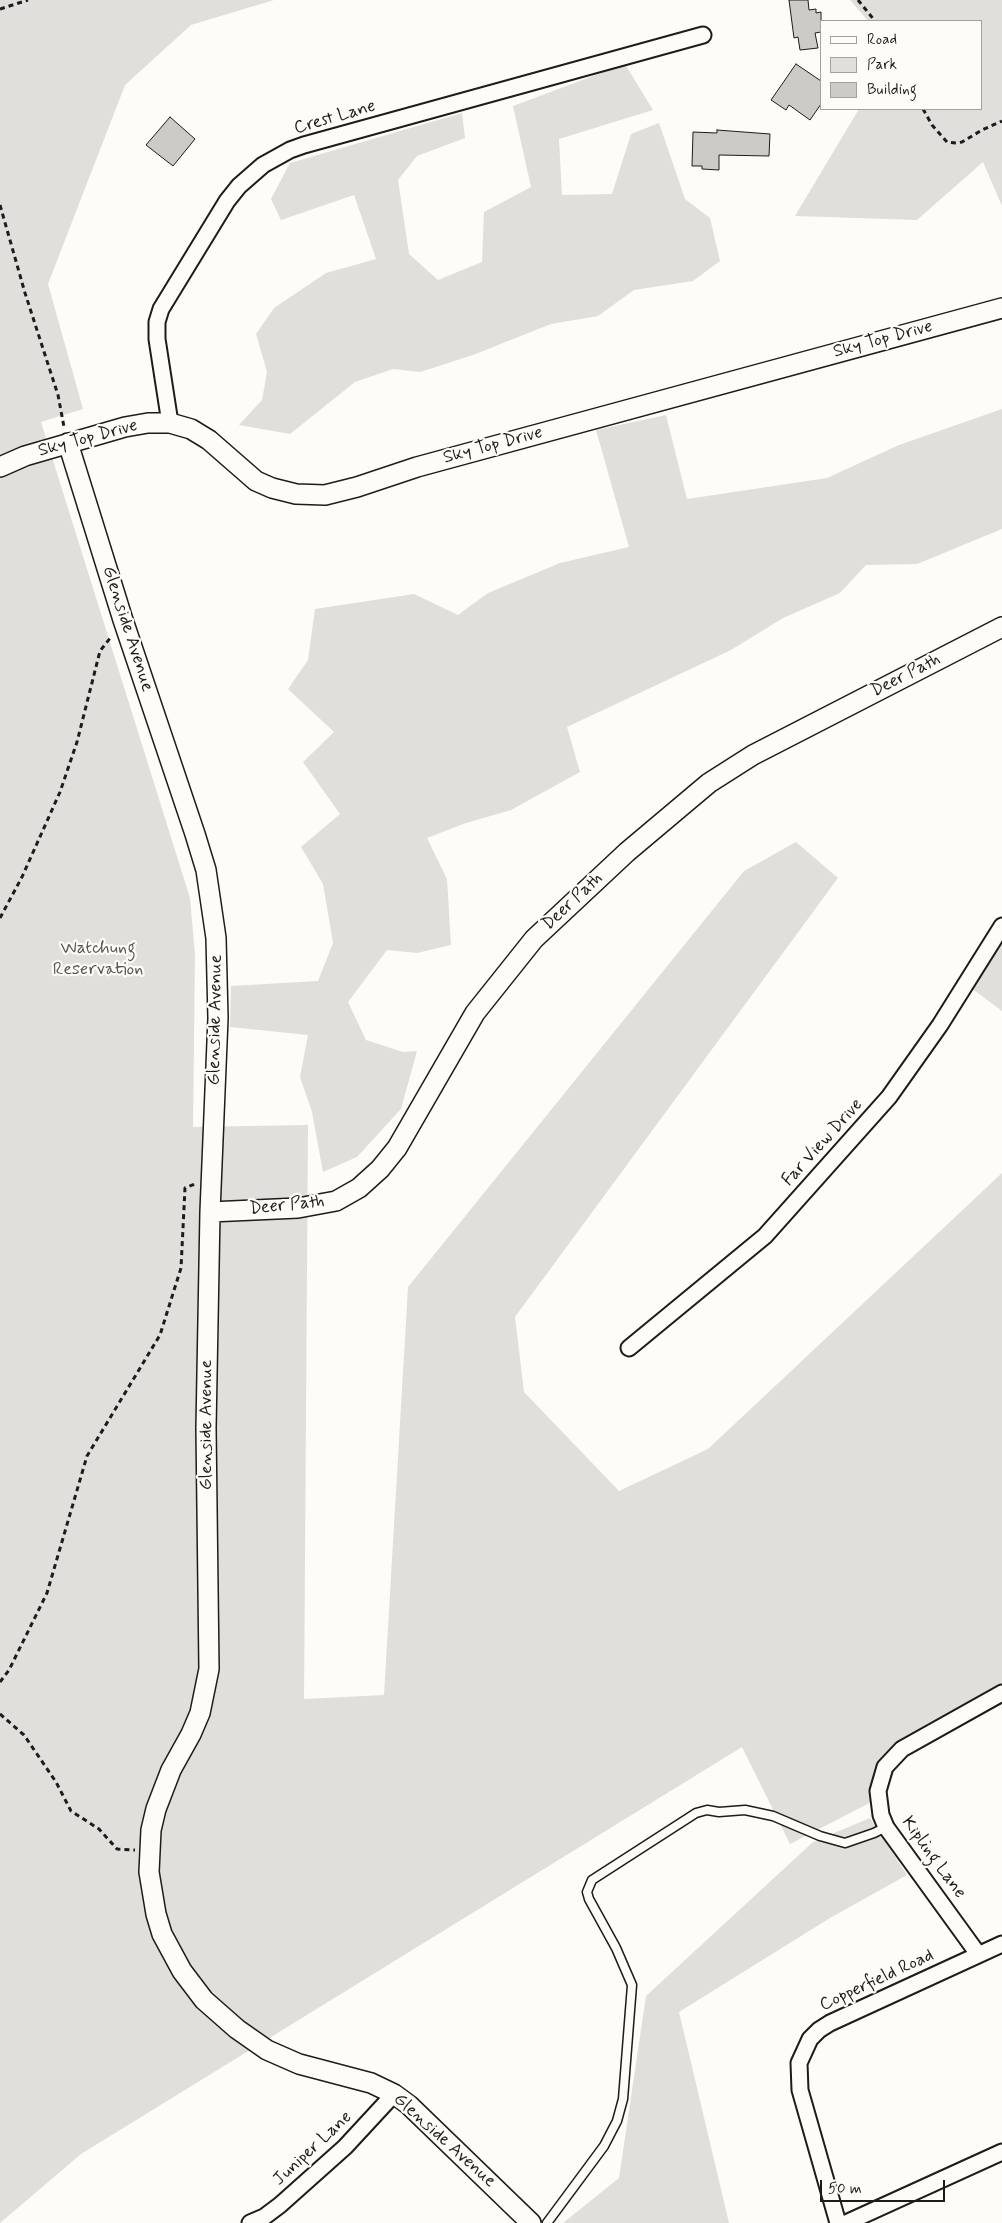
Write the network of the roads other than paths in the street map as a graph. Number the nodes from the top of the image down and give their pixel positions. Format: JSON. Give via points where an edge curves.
{"nodes":[{"id":1,"x":703,"y":35,"type":"dead end"},
{"id":2,"x":1002,"y":308,"type":"edge"},
{"id":3,"x":170,"y":422,"type":"junction"},
{"id":4,"x":68,"y":443,"type":"junction"},
{"id":5,"x":0,"y":467,"type":"edge"},
{"id":6,"x":1002,"y":627,"type":"edge"},
{"id":7,"x":1002,"y":926,"type":"edge"},
{"id":8,"x":210,"y":1212,"type":"junction"},
{"id":9,"x":630,"y":1348,"type":"dead end"},
{"id":10,"x":1002,"y":1693,"type":"edge"},
{"id":11,"x":886,"y":1827,"type":"junction"},
{"id":12,"x":1002,"y":1944,"type":"edge"},
{"id":13,"x":978,"y":1954,"type":"junction"},
{"id":14,"x":394,"y":2094,"type":"junction"},
{"id":15,"x":1002,"y":2152,"type":"edge"},
{"id":16,"x":250,"y":2223,"type":"edge"},
{"id":17,"x":532,"y":2223,"type":"edge"},
{"id":18,"x":547,"y":2223,"type":"edge"},
{"id":19,"x":838,"y":2223,"type":"edge"},
{"id":20,"x":846,"y":2223,"type":"edge"}],
"edges":[{"from":1,"to":3,"type":"street","name":"Crest Lane","via":[[304,145],[263,165],[227,201],[161,309],[157,338]]},
{"from":2,"to":3,"type":"street","name":"Sky Top Drive","via":[[417,467],[326,495],[296,494],[272,488],[256,480],[209,440]]},
{"from":3,"to":4,"type":"street","name":"Sky Top Drive","via":[[148,423]]},
{"from":4,"to":5,"type":"street","name":"Sky Top Drive"},
{"from":4,"to":8,"type":"street","name":"Glenside Avenue","via":[[195,834],[212,901],[218,975]]},
{"from":6,"to":8,"type":"street","name":"Deer Path","via":[[752,755],[709,783],[627,852],[528,946],[475,1013],[397,1148],[359,1188],[336,1201],[298,1208]]},
{"from":7,"to":9,"type":"street","name":"Far View Drive","via":[[940,1025],[889,1097],[765,1236]]},
{"from":8,"to":14,"type":"street","name":"Glenside Avenue","via":[[206,1428],[209,1669],[206,1691],[194,1727],[160,1796],[151,1830],[152,1893],[162,1934],[182,1972],[204,2000],[237,2029],[267,2050],[299,2064],[371,2082]]},
{"from":10,"to":11,"type":"street","name":"Kipling Lane","via":[[902,1748],[893,1757],[878,1791]]},
{"from":11,"to":13,"type":"street","name":"Kipling Lane"},
{"from":11,"to":18,"type":"lane","via":[[845,1843],[773,1816],[745,1810],[707,1810],[696,1813],[592,1880],[587,1892],[589,1899],[632,1985],[623,2099],[618,2121],[604,2146]]},
{"from":12,"to":13,"type":"street","name":"Copperfield Road"},
{"from":13,"to":19,"type":"street","name":"Copperfield Road","via":[[830,2023],[810,2039],[803,2051],[799,2070],[800,2090]]},
{"from":14,"to":16,"type":"street","name":"Juniper Lane","via":[[345,2147],[280,2205]]},
{"from":14,"to":17,"type":"street","name":"Glenside Avenue"},
{"from":15,"to":20,"type":"street"}]}
